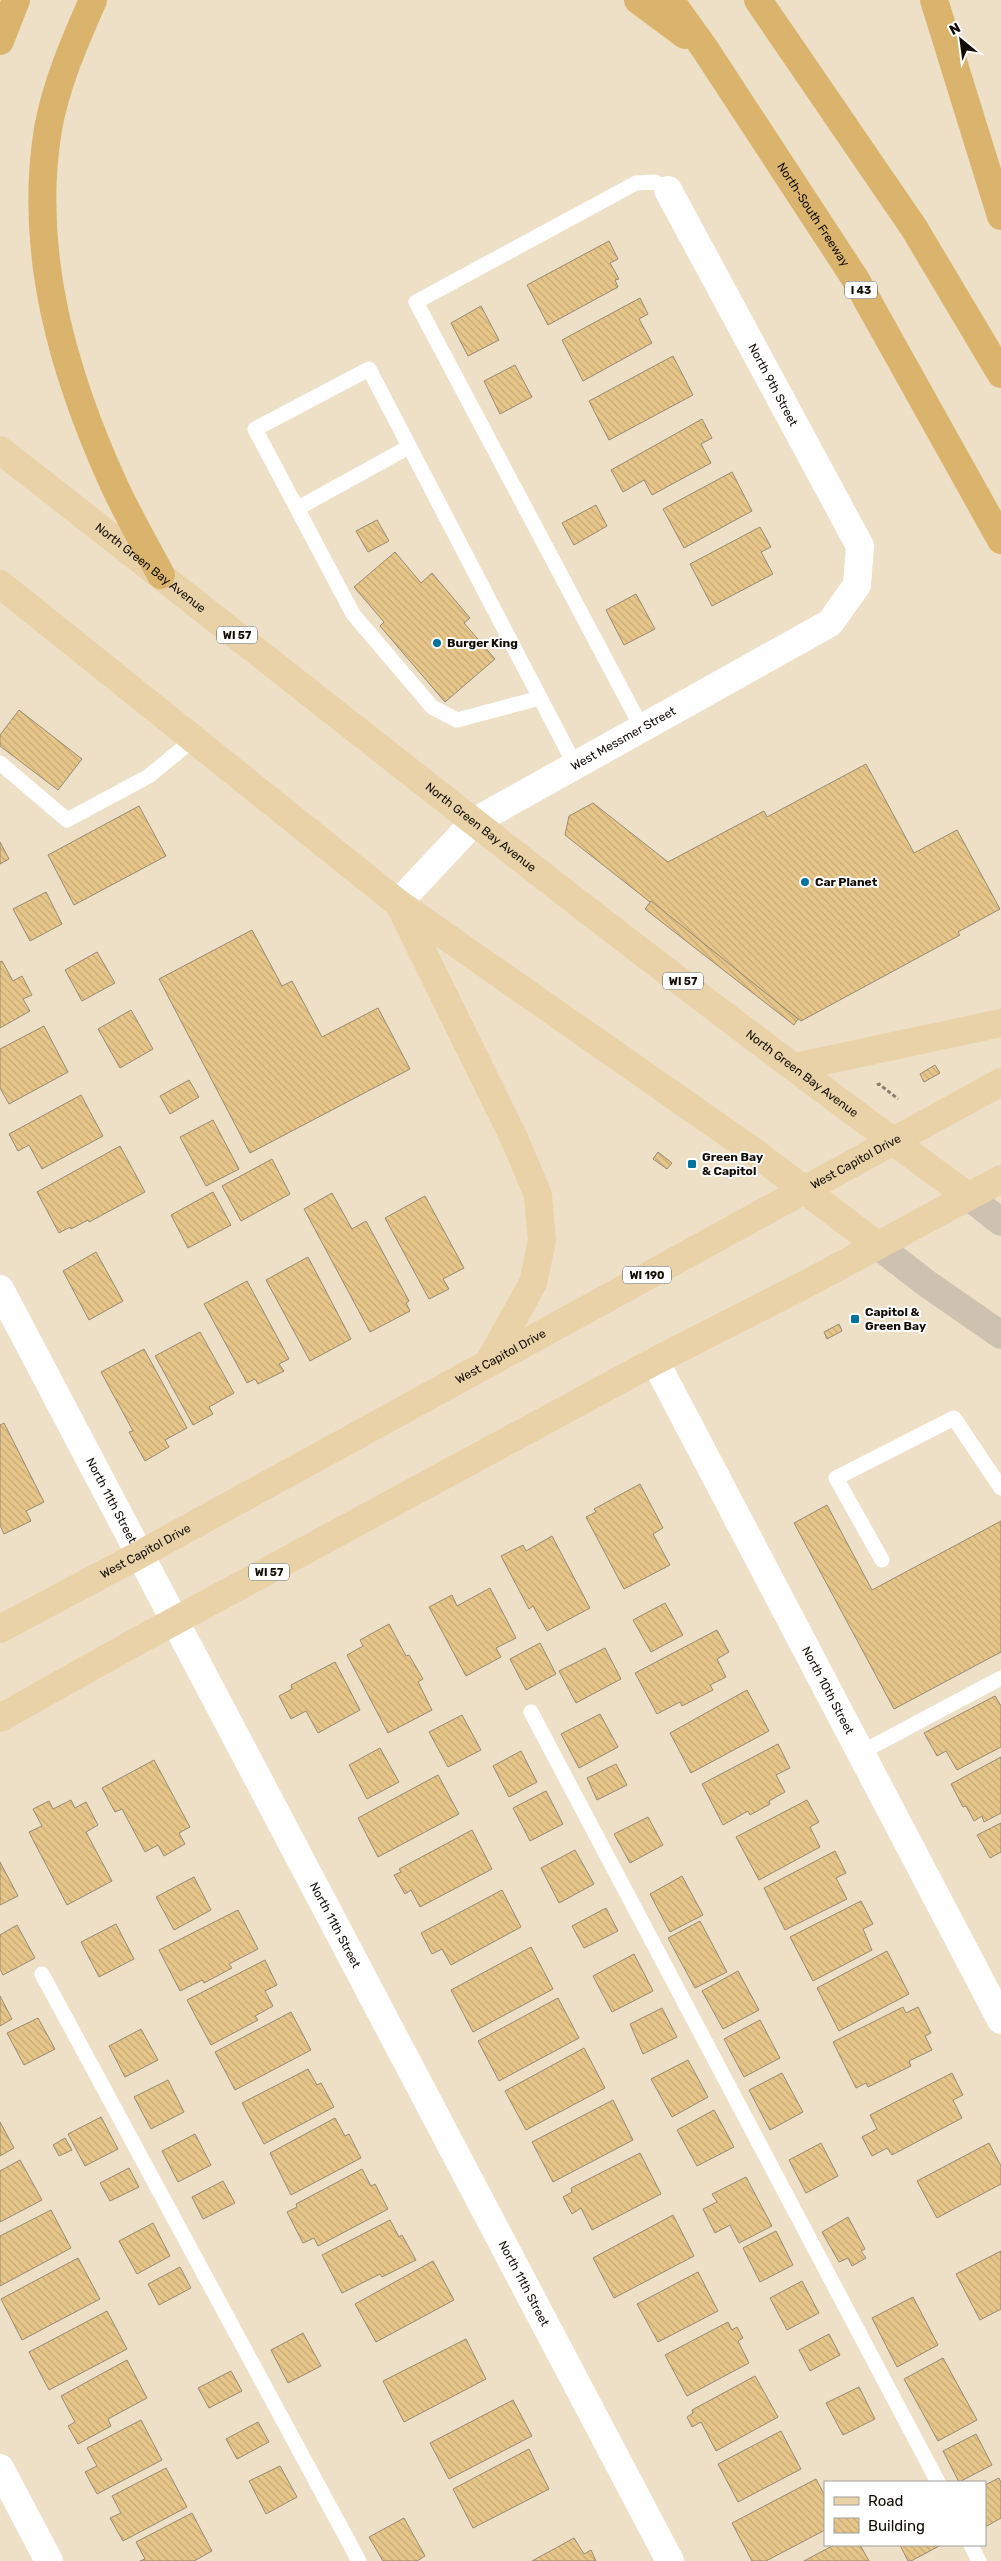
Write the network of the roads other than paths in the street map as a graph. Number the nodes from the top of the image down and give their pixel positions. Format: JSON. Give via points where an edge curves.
{"nodes":[{"id":1,"x":16,"y":0,"type":"edge"},
{"id":2,"x":92,"y":0,"type":"edge"},
{"id":3,"x":638,"y":0,"type":"edge"},
{"id":4,"x":670,"y":0,"type":"edge"},
{"id":5,"x":758,"y":0,"type":"edge"},
{"id":6,"x":934,"y":0,"type":"edge"},
{"id":7,"x":0,"y":41,"type":"edge"},
{"id":8,"x":705,"y":49,"type":"junction"},
{"id":9,"x":668,"y":190,"type":"joint"},
{"id":10,"x":1001,"y":216,"type":"edge"},
{"id":11,"x":1001,"y":374,"type":"edge"},
{"id":12,"x":409,"y":446,"type":"junction"},
{"id":13,"x":0,"y":450,"type":"edge"},
{"id":14,"x":298,"y":508,"type":"junction"},
{"id":15,"x":1001,"y":540,"type":"edge"},
{"id":16,"x":161,"y":575,"type":"junction"},
{"id":17,"x":857,"y":585,"type":"joint"},
{"id":18,"x":3,"y":593,"type":"edge"},
{"id":19,"x":540,"y":698,"type":"junction"},
{"id":20,"x":642,"y":728,"type":"junction"},
{"id":21,"x":195,"y":738,"type":"junction"},
{"id":22,"x":0,"y":763,"type":"edge"},
{"id":23,"x":575,"y":765,"type":"junction"},
{"id":24,"x":474,"y":822,"type":"junction"},
{"id":25,"x":398,"y":903,"type":"junction"},
{"id":26,"x":1001,"y":1023,"type":"edge"},
{"id":27,"x":795,"y":1067,"type":"junction"},
{"id":28,"x":1001,"y":1082,"type":"edge"},
{"id":29,"x":893,"y":1141,"type":"junction"},
{"id":30,"x":1001,"y":1179,"type":"edge"},
{"id":31,"x":806,"y":1190,"type":"junction"},
{"id":32,"x":968,"y":1196,"type":"junction"},
{"id":33,"x":1001,"y":1222,"type":"edge"},
{"id":34,"x":877,"y":1245,"type":"junction"},
{"id":35,"x":4,"y":1306,"type":"edge"},
{"id":36,"x":1001,"y":1335,"type":"edge"},
{"id":37,"x":655,"y":1361,"type":"junction"},
{"id":38,"x":489,"y":1362,"type":"junction"},
{"id":39,"x":1001,"y":1488,"type":"edge"},
{"id":40,"x":139,"y":1555,"type":"junction"},
{"id":41,"x":882,"y":1560,"type":"dead end"},
{"id":42,"x":175,"y":1622,"type":"junction"},
{"id":43,"x":0,"y":1629,"type":"edge"},
{"id":44,"x":1001,"y":1678,"type":"edge"},
{"id":45,"x":531,"y":1712,"type":"dead end"},
{"id":46,"x":0,"y":1718,"type":"edge"},
{"id":47,"x":862,"y":1752,"type":"junction"},
{"id":48,"x":42,"y":1974,"type":"dead end"},
{"id":49,"x":1001,"y":2020,"type":"edge"},
{"id":50,"x":0,"y":2468,"type":"edge"},
{"id":51,"x":937,"y":2481,"type":"edge"},
{"id":52,"x":972,"y":2546,"type":"edge"},
{"id":53,"x":49,"y":2561,"type":"edge"},
{"id":54,"x":359,"y":2561,"type":"edge"},
{"id":55,"x":670,"y":2561,"type":"edge"},
{"id":56,"x":979,"y":2561,"type":"edge"}],
"edges":[{"from":1,"to":7,"type":"highway"},
{"from":2,"to":16,"type":"highway","via":[[71,50],[49,128],[42,196],[46,257],[54,317],[76,392],[114,485]]},
{"from":3,"to":8,"type":"highway"},
{"from":4,"to":8,"type":"highway","name":"North-South Freeway","number":"I 43"},
{"from":5,"to":11,"type":"highway","via":[[914,228]]},
{"from":6,"to":10,"type":"highway"},
{"from":8,"to":15,"type":"highway","name":"North-South Freeway","number":"I 43","via":[[856,280]]},
{"from":9,"to":17,"type":"street","name":"North 9th Street","via":[[860,546]]},
{"from":9,"to":20,"type":"lane","via":[[655,182],[636,183],[416,302]]},
{"from":12,"to":14,"type":"lane"},
{"from":12,"to":14,"type":"lane","via":[[369,369],[255,429]]},
{"from":12,"to":19,"type":"lane"},
{"from":13,"to":16,"type":"main road","name":"North Green Bay Avenue","number":"WI 57"},
{"from":14,"to":19,"type":"lane","via":[[353,614],[432,707],[457,720]]},
{"from":16,"to":24,"type":"main road","name":"North Green Bay Avenue","number":"WI 57"},
{"from":17,"to":20,"type":"street","name":"West Messmer Street","via":[[830,623]]},
{"from":18,"to":21,"type":"main road"},
{"from":19,"to":23,"type":"lane"},
{"from":20,"to":23,"type":"street","name":"West Messmer Street"},
{"from":21,"to":22,"type":"lane","via":[[149,776],[67,820]]},
{"from":21,"to":25,"type":"main road"},
{"from":23,"to":24,"type":"street","name":"West Messmer Street"},
{"from":24,"to":25,"type":"street","name":"West Messmer Street"},
{"from":24,"to":27,"type":"main road","name":"North Green Bay Avenue","number":"WI 57"},
{"from":25,"to":31,"type":"main road"},
{"from":25,"to":38,"type":"main road","via":[[514,1138],[538,1195],[542,1241],[533,1283]]},
{"from":26,"to":27,"type":"main road"},
{"from":27,"to":29,"type":"main road","name":"North Green Bay Avenue","number":"WI 57"},
{"from":28,"to":29,"type":"main road","name":"West Capitol Drive","number":"WI 190"},
{"from":29,"to":31,"type":"main road","name":"West Capitol Drive","number":"WI 190"},
{"from":29,"to":32,"type":"main road","name":"North Green Bay Avenue","number":"WI 57"},
{"from":30,"to":32,"type":"main road"},
{"from":31,"to":34,"type":"main road"},
{"from":31,"to":38,"type":"main road","name":"West Capitol Drive","number":"WI 190"},
{"from":32,"to":33,"type":"main road"},
{"from":32,"to":34,"type":"main road","number":"WI 57"},
{"from":34,"to":36,"type":"main road"},
{"from":34,"to":37,"type":"main road","number":"WI 57"},
{"from":35,"to":40,"type":"street","name":"North 11th Street"},
{"from":37,"to":42,"type":"main road","number":"WI 57"},
{"from":37,"to":47,"type":"street","name":"North 10th Street"},
{"from":38,"to":40,"type":"main road","name":"West Capitol Drive"},
{"from":39,"to":41,"type":"lane","via":[[954,1418],[836,1478]]},
{"from":40,"to":42,"type":"street","name":"North 11th Street"},
{"from":40,"to":43,"type":"main road","name":"West Capitol Drive"},
{"from":42,"to":46,"type":"main road","number":"WI 57"},
{"from":42,"to":55,"type":"street","name":"North 11th Street"},
{"from":44,"to":47,"type":"lane"},
{"from":45,"to":51,"type":"lane"},
{"from":47,"to":49,"type":"street","name":"North 10th Street"},
{"from":48,"to":54,"type":"lane"},
{"from":50,"to":53,"type":"street"},
{"from":52,"to":56,"type":"lane"}]}
